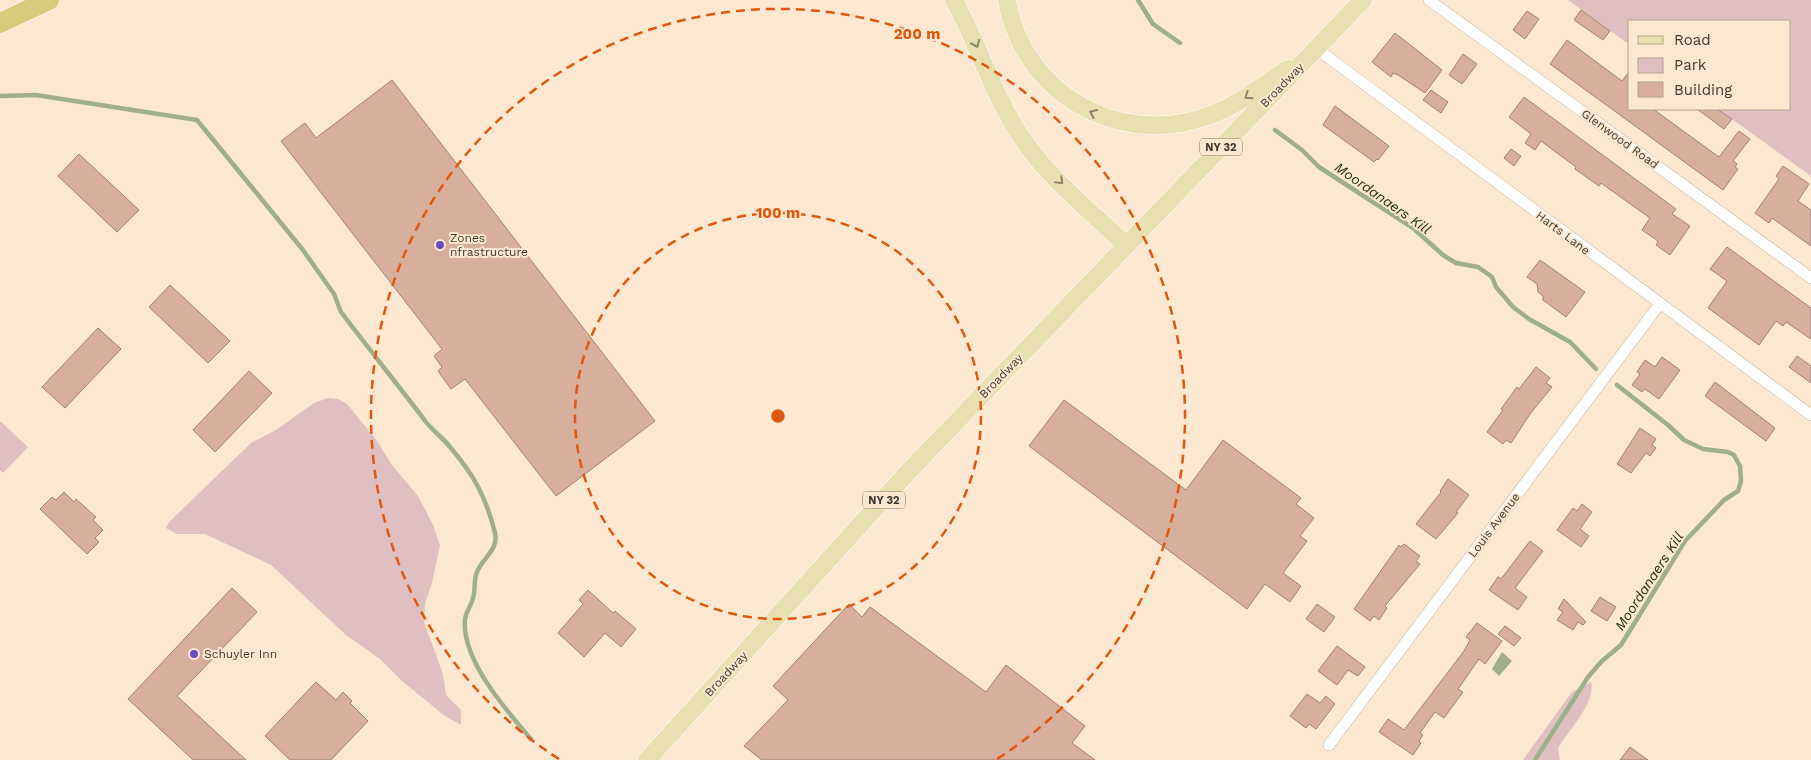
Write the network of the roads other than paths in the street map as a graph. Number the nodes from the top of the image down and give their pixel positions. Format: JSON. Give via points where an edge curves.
{"nodes":[{"id":1,"x":49,"y":0,"type":"edge"},
{"id":2,"x":954,"y":0,"type":"edge"},
{"id":3,"x":1007,"y":0,"type":"edge"},
{"id":4,"x":1363,"y":0,"type":"edge"},
{"id":5,"x":1429,"y":0,"type":"edge"},
{"id":6,"x":0,"y":23,"type":"edge"},
{"id":7,"x":1317,"y":49,"type":"junction"},
{"id":8,"x":1126,"y":245,"type":"junction"},
{"id":9,"x":1811,"y":278,"type":"edge"},
{"id":10,"x":1659,"y":305,"type":"junction"},
{"id":11,"x":1811,"y":415,"type":"edge"},
{"id":12,"x":1329,"y":745,"type":"dead end"},
{"id":13,"x":647,"y":760,"type":"edge"}],
"edges":[{"from":1,"to":6,"type":"highway"},
{"from":2,"to":8,"type":"main road","one_way":true,"via":[[1024,141],[1056,178]]},
{"from":7,"to":3,"type":"main road","one_way":true,"via":[[1222,111],[1180,124],[1138,126],[1080,108],[1046,80],[1022,46]]},
{"from":4,"to":7,"type":"main road","name":"Broadway","number":"NY 32"},
{"from":5,"to":9,"type":"street","name":"Glenwood Road"},
{"from":7,"to":8,"type":"main road","name":"Broadway","number":"NY 32"},
{"from":7,"to":10,"type":"street","name":"Harts Lane"},
{"from":8,"to":13,"type":"main road","name":"Broadway","number":"NY 32","via":[[908,472]]},
{"from":10,"to":11,"type":"street","name":"Harts Lane"},
{"from":10,"to":12,"type":"street","name":"Louis Avenue"}]}
